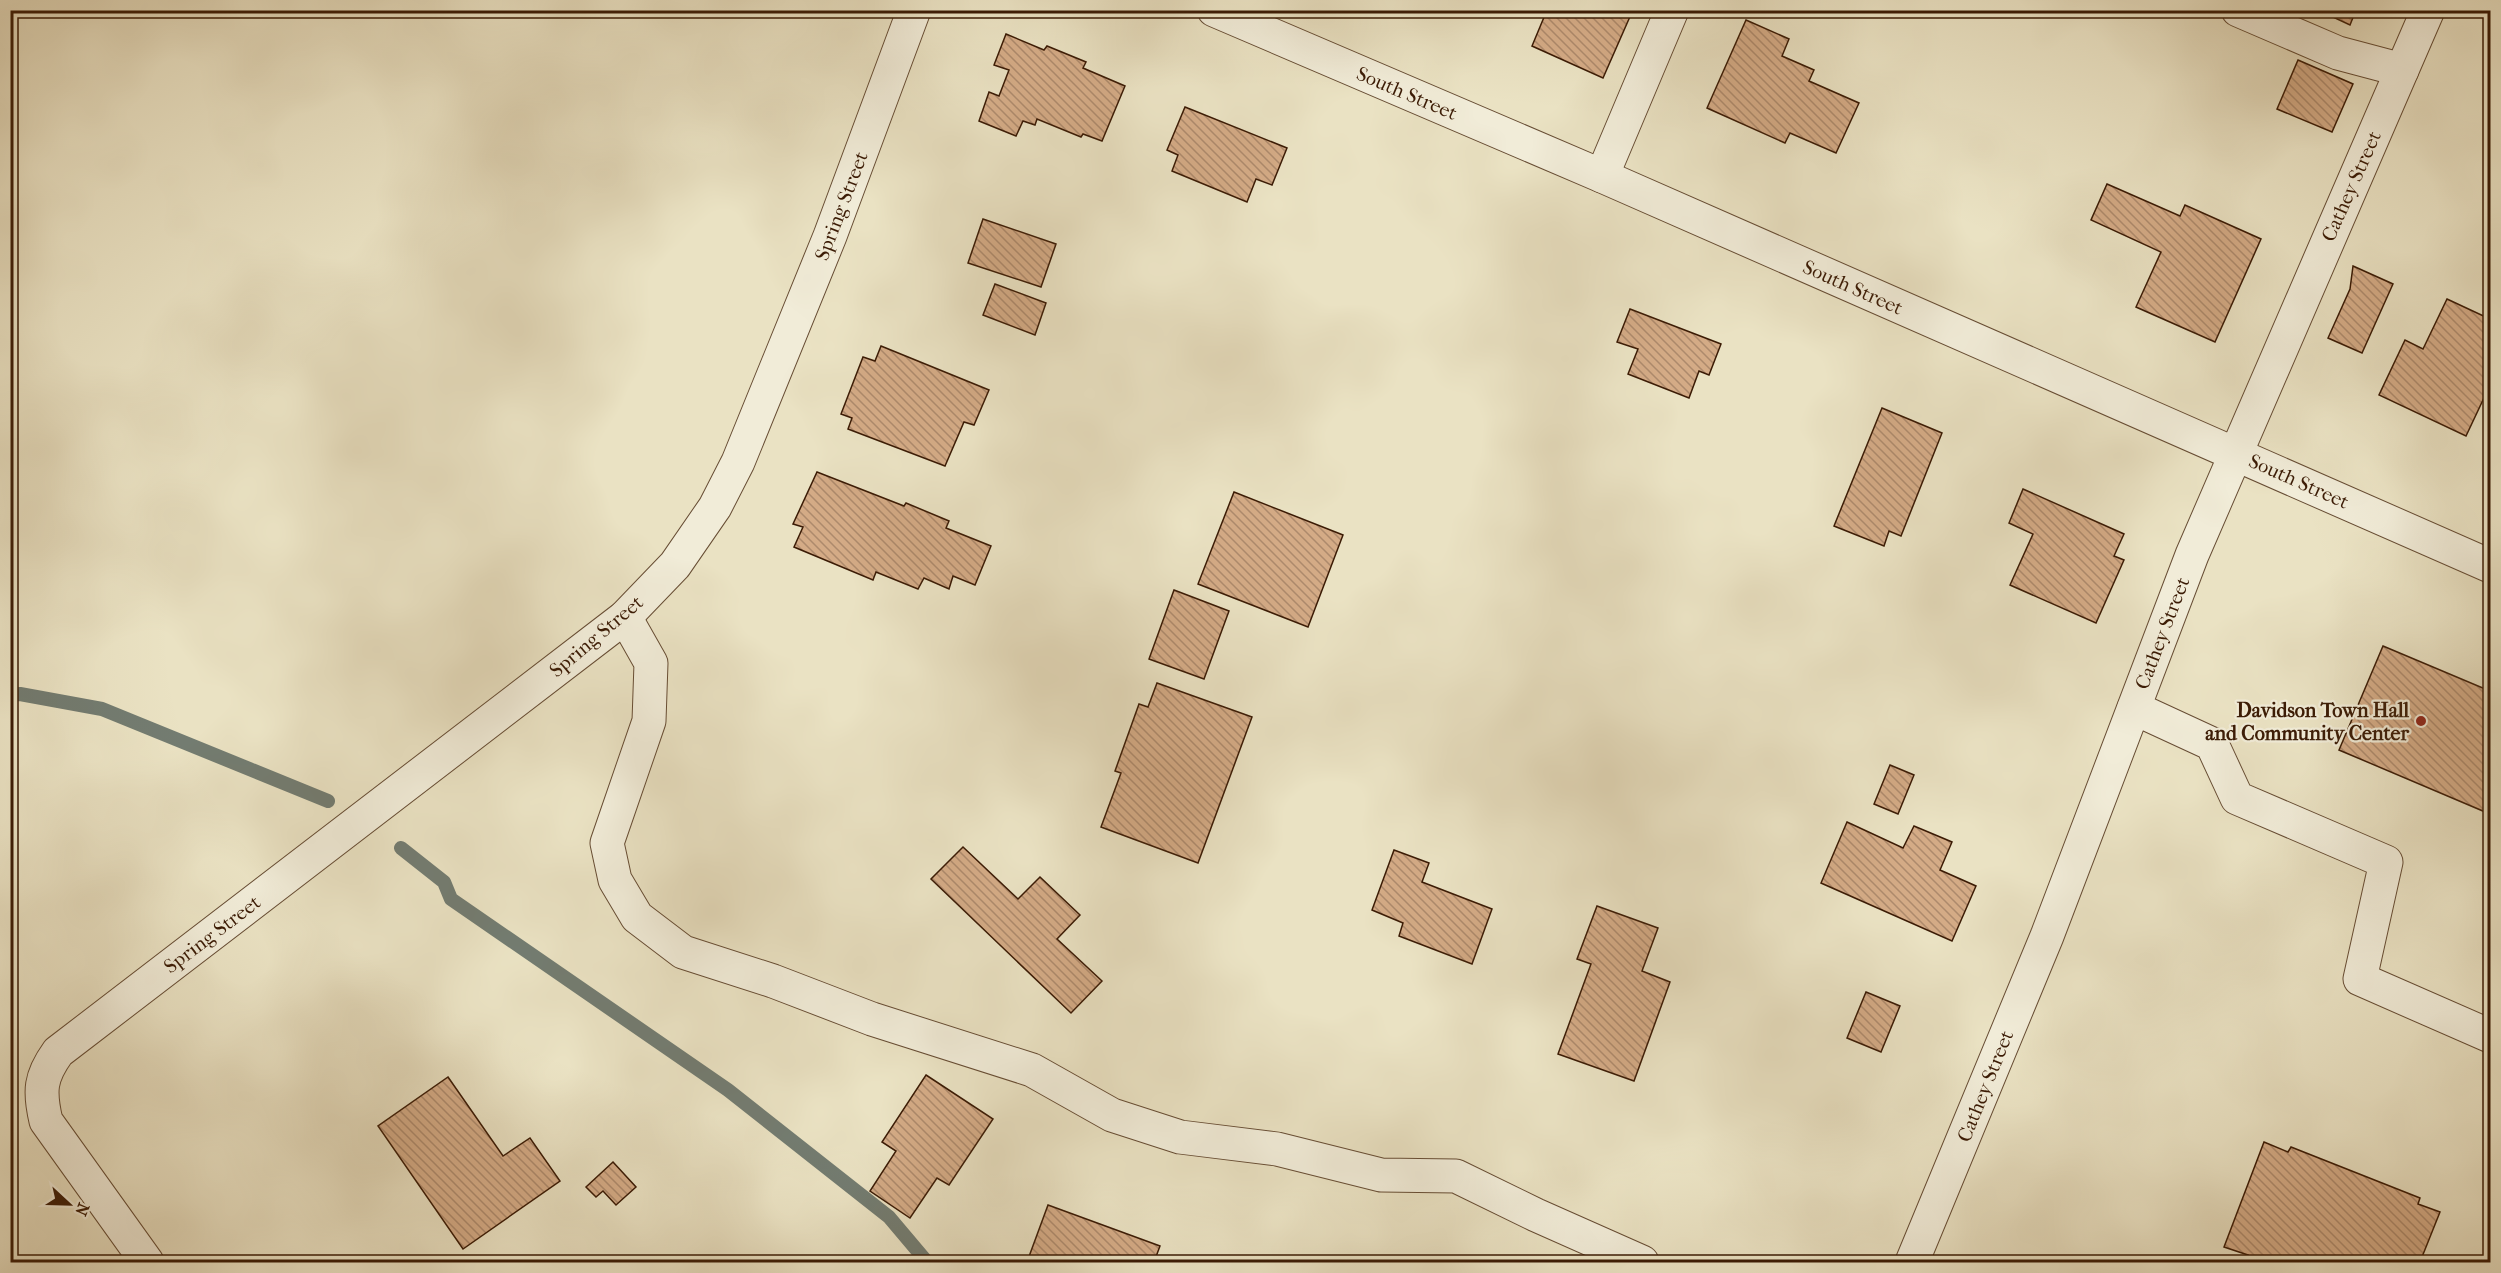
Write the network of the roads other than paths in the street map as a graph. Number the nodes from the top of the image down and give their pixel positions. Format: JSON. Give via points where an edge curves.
{"nodes":[{"id":1,"x":914,"y":10,"type":"edge"},
{"id":2,"x":1214,"y":10,"type":"edge"},
{"id":3,"x":1672,"y":10,"type":"edge"},
{"id":4,"x":2238,"y":10,"type":"edge"},
{"id":5,"x":2428,"y":10,"type":"edge"},
{"id":6,"x":2402,"y":70,"type":"junction"},
{"id":7,"x":1602,"y":176,"type":"junction"},
{"id":8,"x":2235,"y":453,"type":"junction"},
{"id":9,"x":2490,"y":566,"type":"edge"},
{"id":10,"x":625,"y":617,"type":"junction"},
{"id":11,"x":2134,"y":708,"type":"junction"},
{"id":12,"x":2490,"y":1036,"type":"edge"},
{"id":13,"x":147,"y":1263,"type":"edge"},
{"id":14,"x":1642,"y":1263,"type":"edge"},
{"id":15,"x":1912,"y":1263,"type":"edge"}],
"edges":[{"from":1,"to":10,"type":"street","name":"Spring Street","via":[[830,236],[738,462],[715,507],[675,565]]},
{"from":2,"to":7,"type":"street","name":"South Street"},
{"from":3,"to":7,"type":"street"},
{"from":4,"to":6,"type":"street","via":[[2338,53]]},
{"from":5,"to":6,"type":"street","name":"Cathey Street"},
{"from":6,"to":8,"type":"street","name":"Cathey Street"},
{"from":7,"to":8,"type":"street","name":"South Street"},
{"from":8,"to":9,"type":"street","name":"South Street"},
{"from":8,"to":11,"type":"street","name":"Cathey Street"},
{"from":10,"to":13,"type":"street","name":"Spring Street","via":[[58,1052],[42,1080],[41,1101],[46,1121]]},
{"from":10,"to":14,"type":"street","via":[[651,663],[649,721],[607,843],[615,880],[637,917],[683,952],[1032,1070],[1112,1115],[1180,1137],[1277,1149],[1381,1175],[1456,1176]]},
{"from":11,"to":12,"type":"street","via":[[2212,744],[2237,798],[2386,862],[2360,979]]},
{"from":11,"to":15,"type":"street","name":"Cathey Street","via":[[2047,936]]}]}
